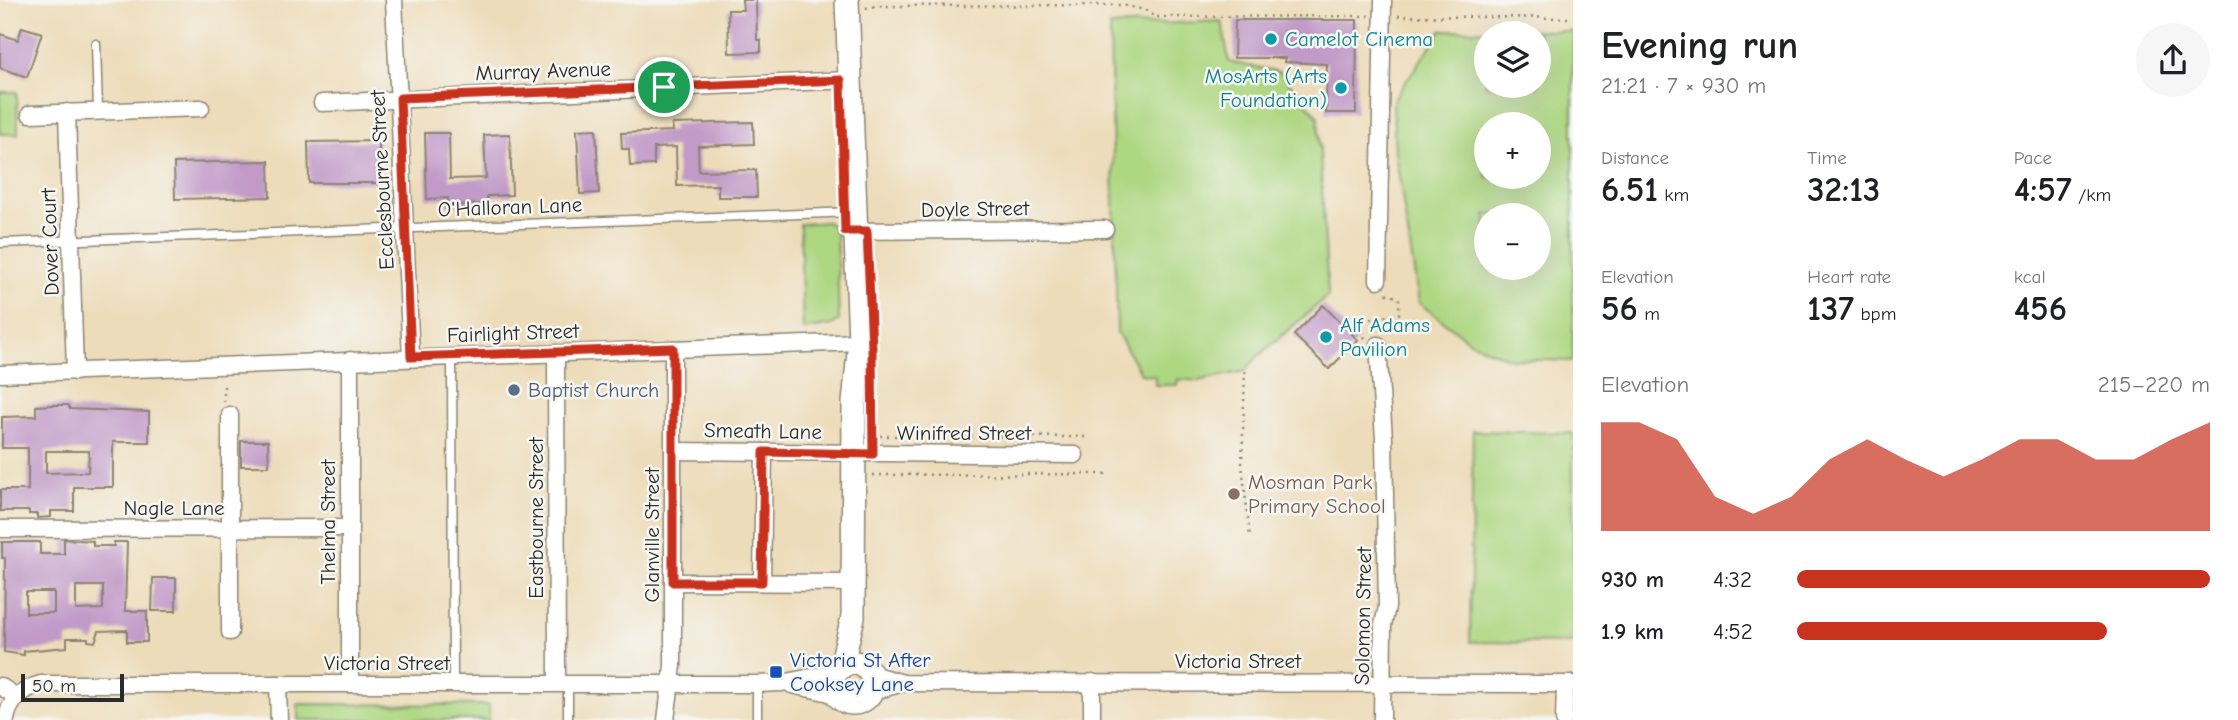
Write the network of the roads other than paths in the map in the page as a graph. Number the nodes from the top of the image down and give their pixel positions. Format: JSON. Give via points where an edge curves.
{"nodes":[{"id":1,"x":394,"y":0,"type":"edge"},
{"id":2,"x":836,"y":0,"type":"edge"},
{"id":3,"x":854,"y":5,"type":"edge"},
{"id":4,"x":1383,"y":8,"type":"edge"},
{"id":5,"x":96,"y":44,"type":"dead end"},
{"id":6,"x":846,"y":80,"type":"junction"},
{"id":7,"x":400,"y":98,"type":"junction"},
{"id":8,"x":322,"y":103,"type":"dead end"},
{"id":9,"x":201,"y":108,"type":"dead end"},
{"id":10,"x":98,"y":110,"type":"junction"},
{"id":11,"x":67,"y":112,"type":"junction"},
{"id":12,"x":30,"y":114,"type":"dead end"},
{"id":13,"x":849,"y":222,"type":"junction"},
{"id":14,"x":406,"y":229,"type":"junction"},
{"id":15,"x":1105,"y":229,"type":"dead end"},
{"id":16,"x":71,"y":240,"type":"junction"},
{"id":17,"x":0,"y":243,"type":"edge"},
{"id":18,"x":1378,"y":280,"type":"road end"},
{"id":19,"x":853,"y":342,"type":"junction"},
{"id":20,"x":1378,"y":345,"type":"road end"},
{"id":21,"x":673,"y":348,"type":"junction"},
{"id":22,"x":556,"y":353,"type":"junction"},
{"id":23,"x":452,"y":356,"type":"junction"},
{"id":24,"x":411,"y":357,"type":"junction"},
{"id":25,"x":349,"y":360,"type":"junction"},
{"id":26,"x":75,"y":372,"type":"junction"},
{"id":27,"x":0,"y":374,"type":"edge"},
{"id":28,"x":230,"y":415,"type":"dead end"},
{"id":29,"x":673,"y":451,"type":"junction"},
{"id":30,"x":764,"y":452,"type":"junction"},
{"id":31,"x":863,"y":454,"type":"junction"},
{"id":32,"x":1075,"y":455,"type":"dead end"},
{"id":33,"x":348,"y":528,"type":"junction"},
{"id":34,"x":0,"y":529,"type":"edge"},
{"id":35,"x":230,"y":529,"type":"junction"},
{"id":36,"x":673,"y":582,"type":"junction"},
{"id":37,"x":762,"y":582,"type":"junction"},
{"id":38,"x":854,"y":583,"type":"junction"},
{"id":39,"x":853,"y":617,"type":"junction"},
{"id":40,"x":230,"y":632,"type":"dead end"},
{"id":41,"x":1092,"y":682,"type":"junction"},
{"id":42,"x":1383,"y":682,"type":"junction"},
{"id":43,"x":278,"y":684,"type":"junction"},
{"id":44,"x":350,"y":684,"type":"junction"},
{"id":45,"x":453,"y":684,"type":"junction"},
{"id":46,"x":562,"y":684,"type":"junction"},
{"id":47,"x":670,"y":684,"type":"junction"},
{"id":48,"x":757,"y":684,"type":"junction"},
{"id":49,"x":1569,"y":684,"type":"edge"},
{"id":50,"x":0,"y":686,"type":"edge"},
{"id":51,"x":840,"y":691,"type":"edge"},
{"id":52,"x":867,"y":691,"type":"edge"},
{"id":53,"x":17,"y":697,"type":"junction"},
{"id":54,"x":6,"y":720,"type":"edge"},
{"id":55,"x":279,"y":720,"type":"edge"},
{"id":56,"x":568,"y":720,"type":"edge"},
{"id":57,"x":666,"y":720,"type":"edge"},
{"id":58,"x":757,"y":720,"type":"edge"},
{"id":59,"x":1092,"y":720,"type":"edge"},
{"id":60,"x":1382,"y":720,"type":"edge"},
{"id":61,"x":1564,"y":720,"type":"edge"}],
"edges":[{"from":1,"to":7,"type":"street","name":"Ecclesbourne Street"},
{"from":2,"to":6,"type":"street"},
{"from":3,"to":6,"type":"street"},
{"from":4,"to":18,"type":"street"},
{"from":5,"to":10,"type":"lane"},
{"from":6,"to":7,"type":"street","name":"Murray Avenue"},
{"from":6,"to":13,"type":"street"},
{"from":7,"to":8,"type":"street","name":"Murray Avenue"},
{"from":7,"to":14,"type":"street","name":"Ecclesbourne Street"},
{"from":9,"to":10,"type":"street"},
{"from":10,"to":11,"type":"street"},
{"from":11,"to":12,"type":"street"},
{"from":11,"to":16,"type":"street","name":"Dover Court"},
{"from":13,"to":14,"type":"lane","name":"O'Halloran Lane"},
{"from":13,"to":15,"type":"street","name":"Doyle Street"},
{"from":13,"to":19,"type":"street"},
{"from":14,"to":16,"type":"lane","name":"O'Halloran Lane"},
{"from":14,"to":24,"type":"street","name":"Ecclesbourne Street"},
{"from":16,"to":17,"type":"lane","name":"O'Halloran Lane"},
{"from":16,"to":26,"type":"street","name":"Dover Court"},
{"from":19,"to":21,"type":"street","name":"Fairlight Street"},
{"from":19,"to":31,"type":"street","via":[[854,403]]},
{"from":20,"to":42,"type":"street","name":"Solomon Street","via":[[1386,551]]},
{"from":21,"to":22,"type":"street","name":"Fairlight Street"},
{"from":21,"to":29,"type":"street","name":"Glanville Street"},
{"from":22,"to":23,"type":"street","name":"Fairlight Street"},
{"from":22,"to":46,"type":"street","name":"Eastbourne Street"},
{"from":23,"to":24,"type":"street","name":"Fairlight Street"},
{"from":23,"to":45,"type":"lane"},
{"from":24,"to":25,"type":"street","name":"Fairlight Street"},
{"from":25,"to":26,"type":"street","name":"Fairlight Street"},
{"from":25,"to":33,"type":"street","name":"Thelma Street"},
{"from":26,"to":27,"type":"street","name":"Fairlight Street"},
{"from":28,"to":35,"type":"street"},
{"from":29,"to":30,"type":"street","name":"Smeath Lane"},
{"from":29,"to":36,"type":"street","name":"Glanville Street"},
{"from":30,"to":31,"type":"street","name":"Smeath Lane"},
{"from":30,"to":37,"type":"street"},
{"from":31,"to":32,"type":"street","name":"Winifred Street"},
{"from":31,"to":38,"type":"street"},
{"from":33,"to":35,"type":"street","name":"Nagle Lane"},
{"from":33,"to":44,"type":"street","name":"Thelma Street"},
{"from":34,"to":35,"type":"street","name":"Nagle Lane"},
{"from":35,"to":40,"type":"street"},
{"from":36,"to":37,"type":"street"},
{"from":36,"to":47,"type":"street","name":"Glanville Street"},
{"from":37,"to":38,"type":"street"},
{"from":38,"to":39,"type":"street"},
{"from":39,"to":51,"type":"street"},
{"from":39,"to":52,"type":"street"},
{"from":41,"to":42,"type":"street","name":"Victoria Street"},
{"from":41,"to":52,"type":"street","name":"Victoria Street","via":[[904,683]]},
{"from":41,"to":59,"type":"street"},
{"from":42,"to":49,"type":"street","name":"Victoria Street"},
{"from":42,"to":60,"type":"street","name":"Solomon Street"},
{"from":43,"to":44,"type":"street","name":"Victoria Street"},
{"from":43,"to":53,"type":"street","name":"Victoria Street","via":[[41,684]]},
{"from":43,"to":55,"type":"street"},
{"from":44,"to":45,"type":"street","name":"Victoria Street"},
{"from":45,"to":46,"type":"street","name":"Victoria Street"},
{"from":46,"to":47,"type":"street","name":"Victoria Street"},
{"from":46,"to":56,"type":"lane"},
{"from":47,"to":48,"type":"street","name":"Victoria Street"},
{"from":47,"to":57,"type":"street","name":"Glanville Street"},
{"from":48,"to":51,"type":"street","name":"Victoria Street"},
{"from":48,"to":58,"type":"lane"},
{"from":49,"to":61,"type":"street"},
{"from":50,"to":53,"type":"street"},
{"from":51,"to":52,"type":"street","via":[[853,704]]},
{"from":51,"to":52,"type":"street","via":[[853,663]]},
{"from":53,"to":54,"type":"street"}]}
